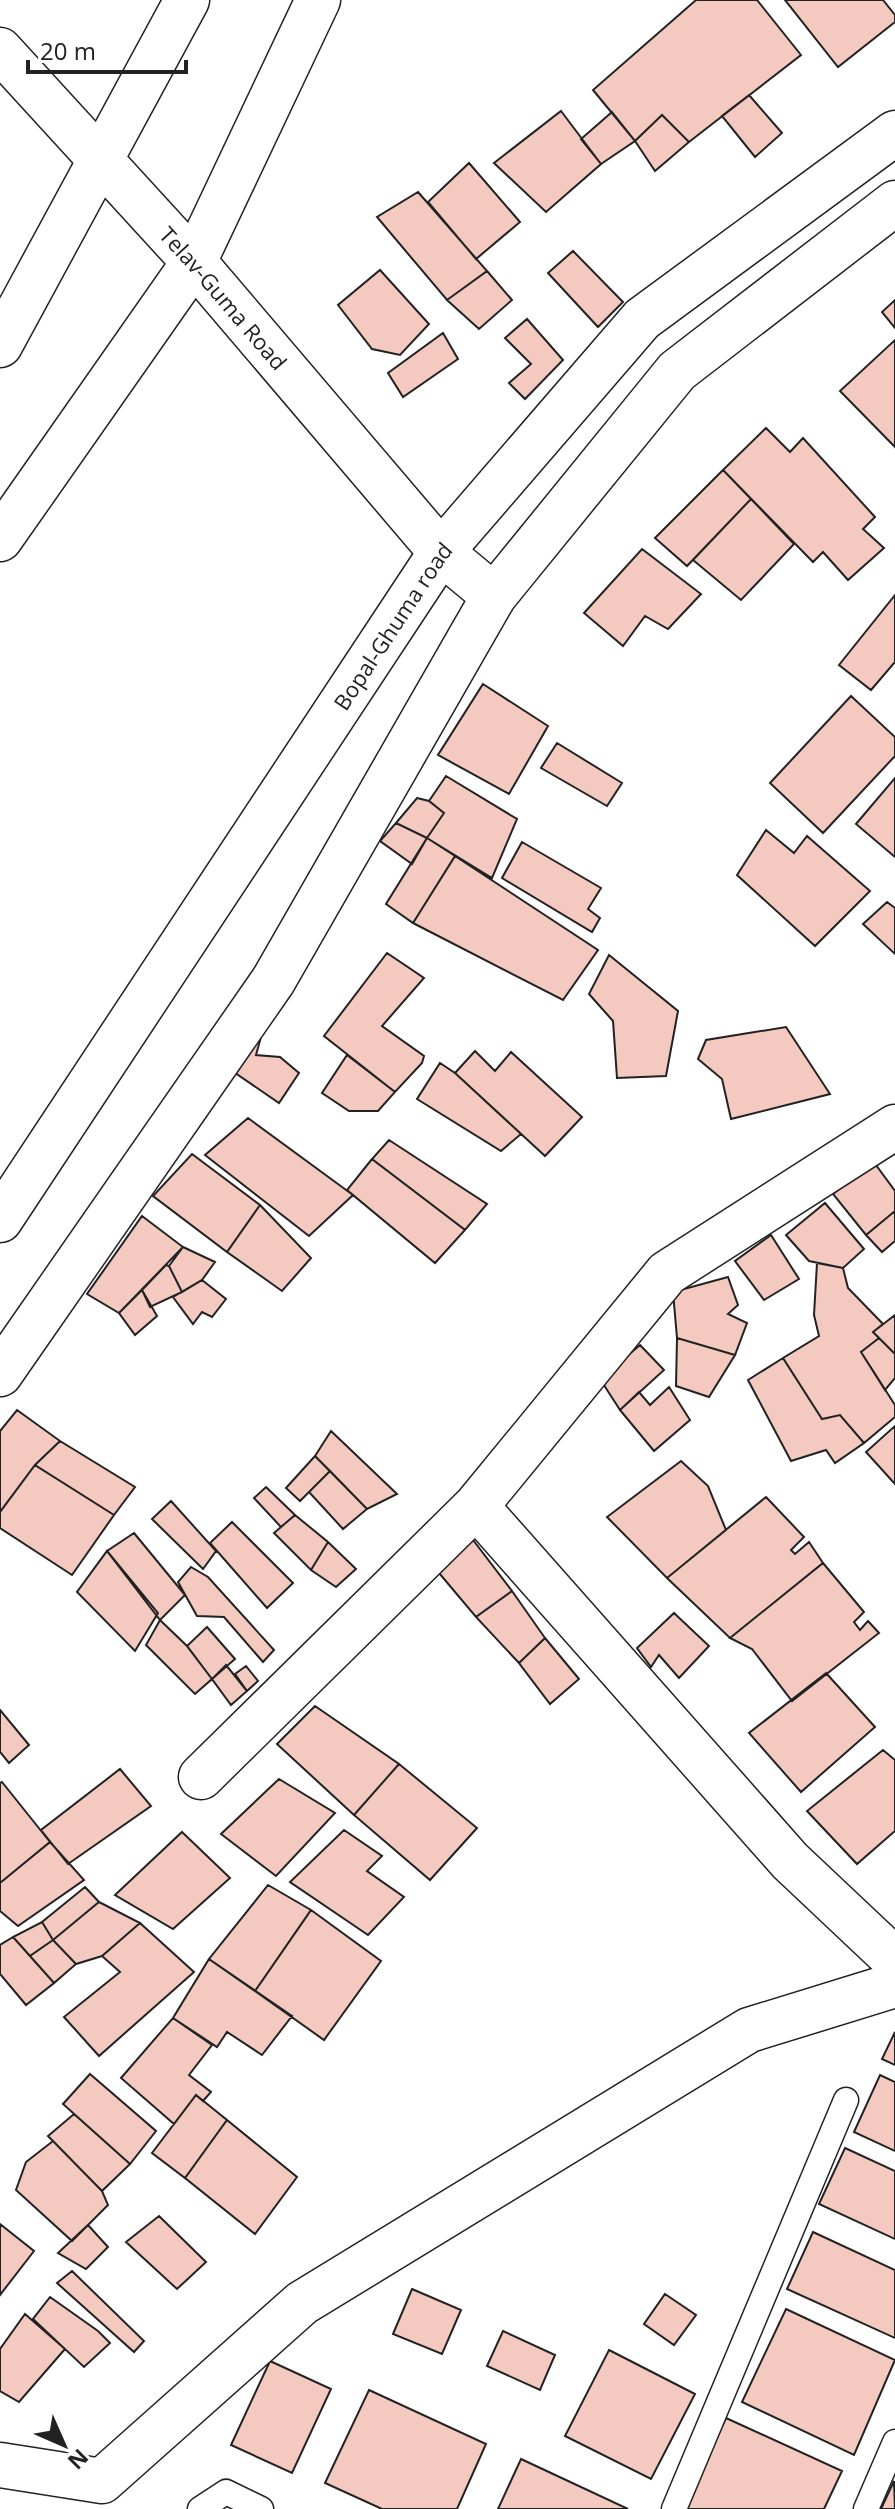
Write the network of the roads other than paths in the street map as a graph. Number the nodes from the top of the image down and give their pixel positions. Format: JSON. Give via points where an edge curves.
{"nodes":[{"id":1,"x":187,"y":0,"type":"edge"},
{"id":2,"x":318,"y":0,"type":"edge"},
{"id":3,"x":0,"y":50,"type":"edge"},
{"id":4,"x":895,"y":133,"type":"edge"},
{"id":5,"x":102,"y":162,"type":"junction"},
{"id":6,"x":895,"y":203,"type":"edge"},
{"id":7,"x":194,"y":262,"type":"junction"},
{"id":8,"x":0,"y":345,"type":"edge"},
{"id":9,"x":0,"y":539,"type":"edge"},
{"id":10,"x":441,"y":552,"type":"junction"},
{"id":11,"x":494,"y":596,"type":"junction"},
{"id":12,"x":895,"y":1127,"type":"edge"},
{"id":13,"x":0,"y":1220,"type":"edge"},
{"id":14,"x":0,"y":1374,"type":"edge"},
{"id":15,"x":476,"y":1506,"type":"junction"},
{"id":16,"x":201,"y":1777,"type":"dead end"},
{"id":17,"x":895,"y":1960,"type":"edge"},
{"id":18,"x":895,"y":1985,"type":"edge"},
{"id":19,"x":846,"y":2100,"type":"dead end"},
{"id":20,"x":895,"y":2442,"type":"edge"},
{"id":21,"x":0,"y":2465,"type":"edge"},
{"id":22,"x":200,"y":2509,"type":"edge"},
{"id":23,"x":261,"y":2509,"type":"edge"},
{"id":24,"x":674,"y":2509,"type":"edge"},
{"id":25,"x":866,"y":2509,"type":"edge"}],
"edges":[{"from":1,"to":5,"type":"street"},
{"from":2,"to":7,"type":"street"},
{"from":3,"to":5,"type":"street","name":"Telav-Guma Road"},
{"from":4,"to":10,"type":"street","name":"Bopal-Ghuma road","via":[[642,319]]},
{"from":5,"to":7,"type":"street","name":"Telav-Guma Road"},
{"from":5,"to":8,"type":"street"},
{"from":6,"to":11,"type":"street","via":[[677,371]]},
{"from":7,"to":9,"type":"street"},
{"from":7,"to":10,"type":"street","name":"Telav-Guma Road"},
{"from":10,"to":11,"type":"street","name":"Telav-Guma Road"},
{"from":10,"to":13,"type":"street","name":"Bopal-Ghuma road"},
{"from":11,"to":14,"type":"street","via":[[273,981]]},
{"from":12,"to":15,"type":"street","via":[[667,1273]]},
{"from":15,"to":16,"type":"street"},
{"from":15,"to":17,"type":"street","via":[[790,1861]]},
{"from":18,"to":21,"type":"street","via":[[749,2030],[302,2303],[102,2481]]},
{"from":19,"to":24,"type":"lane"},
{"from":20,"to":25,"type":"lane"},
{"from":22,"to":23,"type":"lane","via":[[226,2492]]}]}
